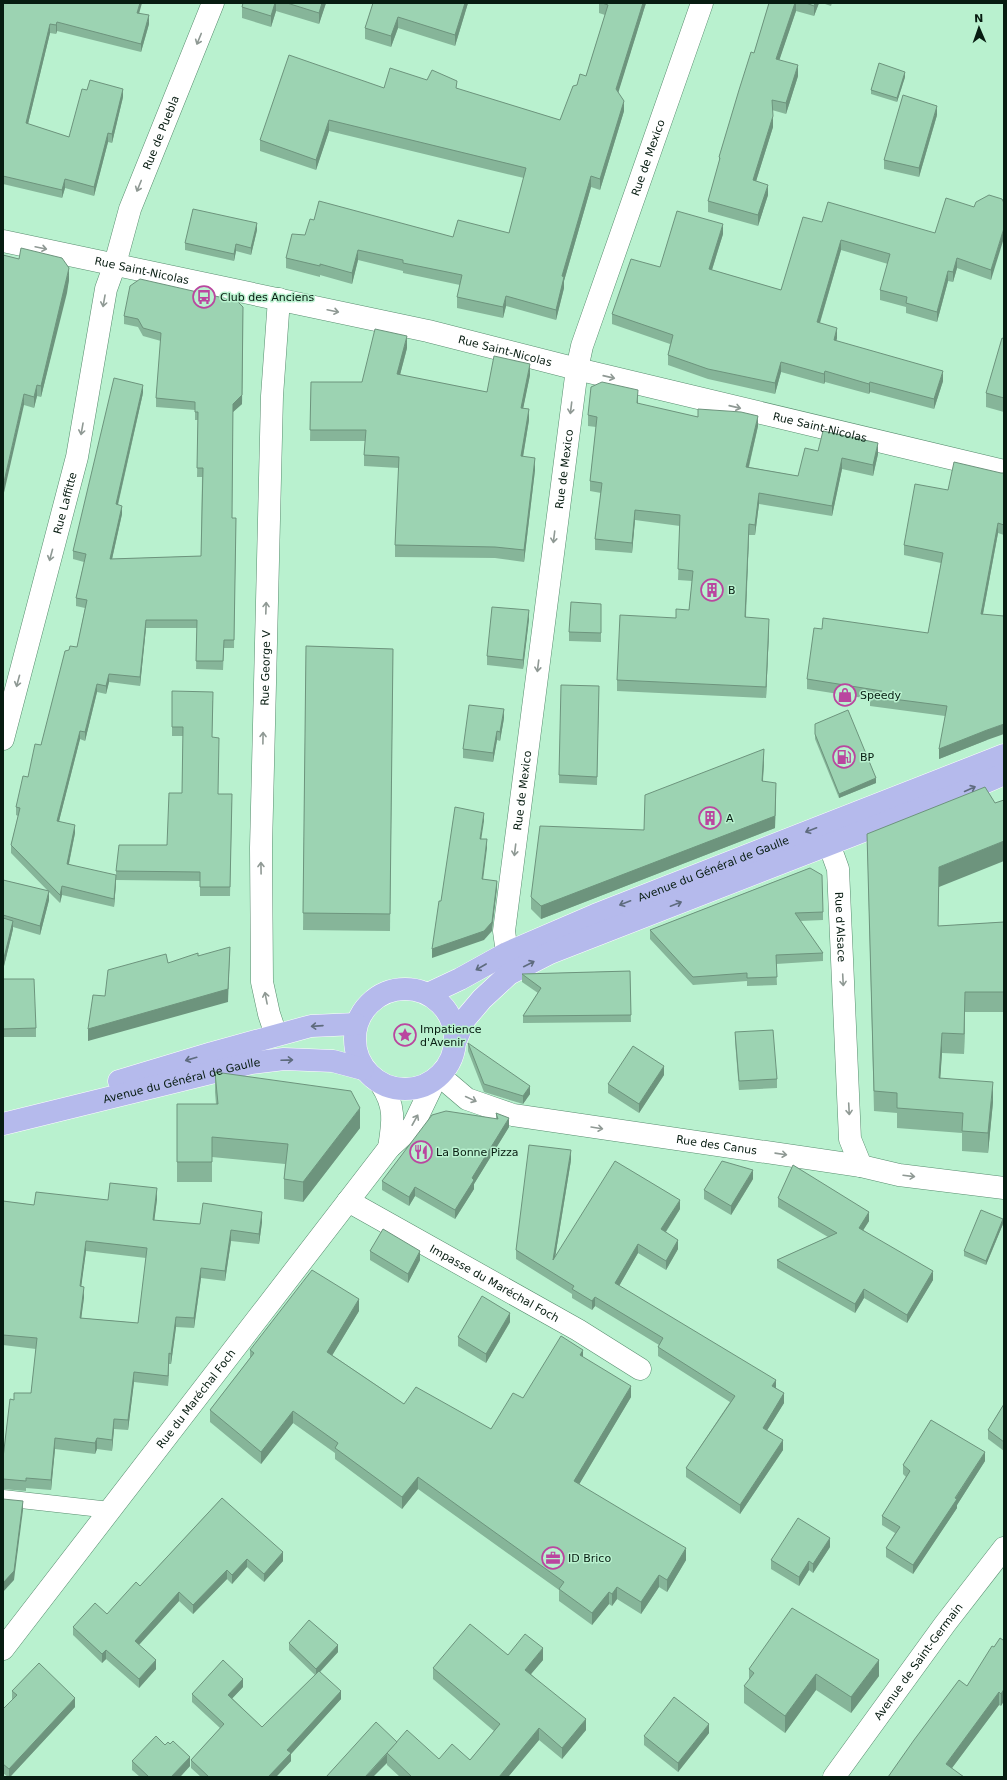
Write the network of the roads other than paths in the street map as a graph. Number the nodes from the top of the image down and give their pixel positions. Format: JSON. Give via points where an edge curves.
{"nodes":[{"id":1,"x":213,"y":3,"type":"edge"},
{"id":2,"x":702,"y":3,"type":"edge"},
{"id":3,"x":3,"y":241,"type":"edge"},
{"id":4,"x":116,"y":264,"type":"junction"},
{"id":5,"x":279,"y":299,"type":"junction"},
{"id":6,"x":577,"y":369,"type":"junction"},
{"id":7,"x":1004,"y":471,"type":"edge"},
{"id":8,"x":3,"y":739,"type":"edge"},
{"id":9,"x":1004,"y":755,"type":"edge"},
{"id":10,"x":965,"y":770,"type":"junction"},
{"id":11,"x":1004,"y":774,"type":"edge"},
{"id":12,"x":829,"y":844,"type":"junction"},
{"id":13,"x":506,"y":952,"type":"junction"},
{"id":14,"x":428,"y":994,"type":"junction"},
{"id":15,"x":356,"y":1024,"type":"junction"},
{"id":16,"x":276,"y":1035,"type":"junction"},
{"id":17,"x":456,"y":1040,"type":"junction"},
{"id":18,"x":363,"y":1069,"type":"junction"},
{"id":19,"x":437,"y":1078,"type":"junction"},
{"id":20,"x":381,"y":1084,"type":"junction"},
{"id":21,"x":3,"y":1120,"type":"edge"},
{"id":22,"x":3,"y":1124,"type":"edge"},
{"id":23,"x":389,"y":1148,"type":"junction"},
{"id":24,"x":861,"y":1166,"type":"junction"},
{"id":25,"x":1004,"y":1188,"type":"edge"},
{"id":26,"x":348,"y":1201,"type":"junction"},
{"id":27,"x":640,"y":1369,"type":"dead end"},
{"id":28,"x":3,"y":1498,"type":"edge"},
{"id":29,"x":110,"y":1510,"type":"junction"},
{"id":30,"x":1004,"y":1548,"type":"edge"},
{"id":31,"x":3,"y":1649,"type":"edge"},
{"id":32,"x":834,"y":1777,"type":"edge"}],
"edges":[{"from":1,"to":4,"type":"street","name":"Rue de Puebla","one_way":true,"via":[[130,209]]},
{"from":2,"to":6,"type":"street","name":"Rue de Mexico","via":[[582,346]]},
{"from":3,"to":4,"type":"street","name":"Rue Saint-Nicolas","one_way":true},
{"from":4,"to":5,"type":"street","name":"Rue Saint-Nicolas"},
{"from":4,"to":8,"type":"street","name":"Rue Laffitte","one_way":true,"via":[[106,289],[77,457]]},
{"from":5,"to":6,"type":"street","name":"Rue Saint-Nicolas","one_way":true,"via":[[428,331]]},
{"from":16,"to":5,"type":"street","name":"Rue George V","one_way":true,"via":[[262,982],[261,848],[272,396]]},
{"from":6,"to":7,"type":"street","name":"Rue Saint-Nicolas","one_way":true},
{"from":6,"to":13,"type":"street","name":"Rue de Mexico","one_way":true,"via":[[504,930]]},
{"from":9,"to":10,"type":"main road","name":"Avenue du Général de Gaulle"},
{"from":10,"to":12,"type":"street","via":[[943,790],[842,831]]},
{"from":10,"to":13,"type":"main road","name":"Avenue du Général de Gaulle","one_way":true},
{"from":12,"to":11,"type":"main road","name":"Avenue du Général de Gaulle","one_way":true},
{"from":17,"to":12,"type":"main road","name":"Avenue du Général de Gaulle","one_way":true,"via":[[465,1019],[509,974],[550,953]]},
{"from":12,"to":24,"type":"street","name":"Rue d'Alsace","one_way":true,"via":[[838,869],[850,1140]]},
{"from":13,"to":14,"type":"main road","name":"Avenue du Général de Gaulle","one_way":true},
{"from":14,"to":15,"type":"main road","via":[[406,988],[385,992],[367,1005]]},
{"from":14,"to":17,"type":"main road","via":[[443,1006],[453,1022]]},
{"from":15,"to":16,"type":"main road","name":"Avenue du Général de Gaulle","one_way":true,"via":[[311,1026]]},
{"from":15,"to":18,"type":"main road","via":[[354,1047]]},
{"from":16,"to":21,"type":"main road","name":"Avenue du Général de Gaulle","one_way":true,"via":[[157,1069]]},
{"from":17,"to":19,"type":"main road","via":[[451,1060]]},
{"from":18,"to":20,"type":"main road"},
{"from":22,"to":18,"type":"main road","name":"Avenue du Général de Gaulle","one_way":true,"via":[[251,1064],[284,1059],[314,1060],[333,1061]]},
{"from":19,"to":20,"type":"main road","via":[[418,1088],[399,1090]]},
{"from":23,"to":19,"type":"street","name":"Rue du Maréchal Foch","one_way":true,"via":[[413,1126]]},
{"from":19,"to":24,"type":"street","name":"Rue des Canus","one_way":true,"via":[[467,1099],[513,1115]]},
{"from":20,"to":23,"type":"street","name":"Rue du Maréchal Foch","via":[[389,1097],[393,1121]]},
{"from":23,"to":26,"type":"street","name":"Rue du Maréchal Foch"},
{"from":24,"to":25,"type":"street","name":"Rue des Canus","one_way":true,"via":[[900,1175]]},
{"from":26,"to":27,"type":"street","name":"Impasse du Maréchal Foch","via":[[578,1330]]},
{"from":26,"to":29,"type":"street","name":"Rue du Maréchal Foch"},
{"from":28,"to":29,"type":"lane"},
{"from":29,"to":31,"type":"street","name":"Rue du Maréchal Foch"},
{"from":30,"to":32,"type":"street","name":"Avenue de Saint-Germain"}]}
